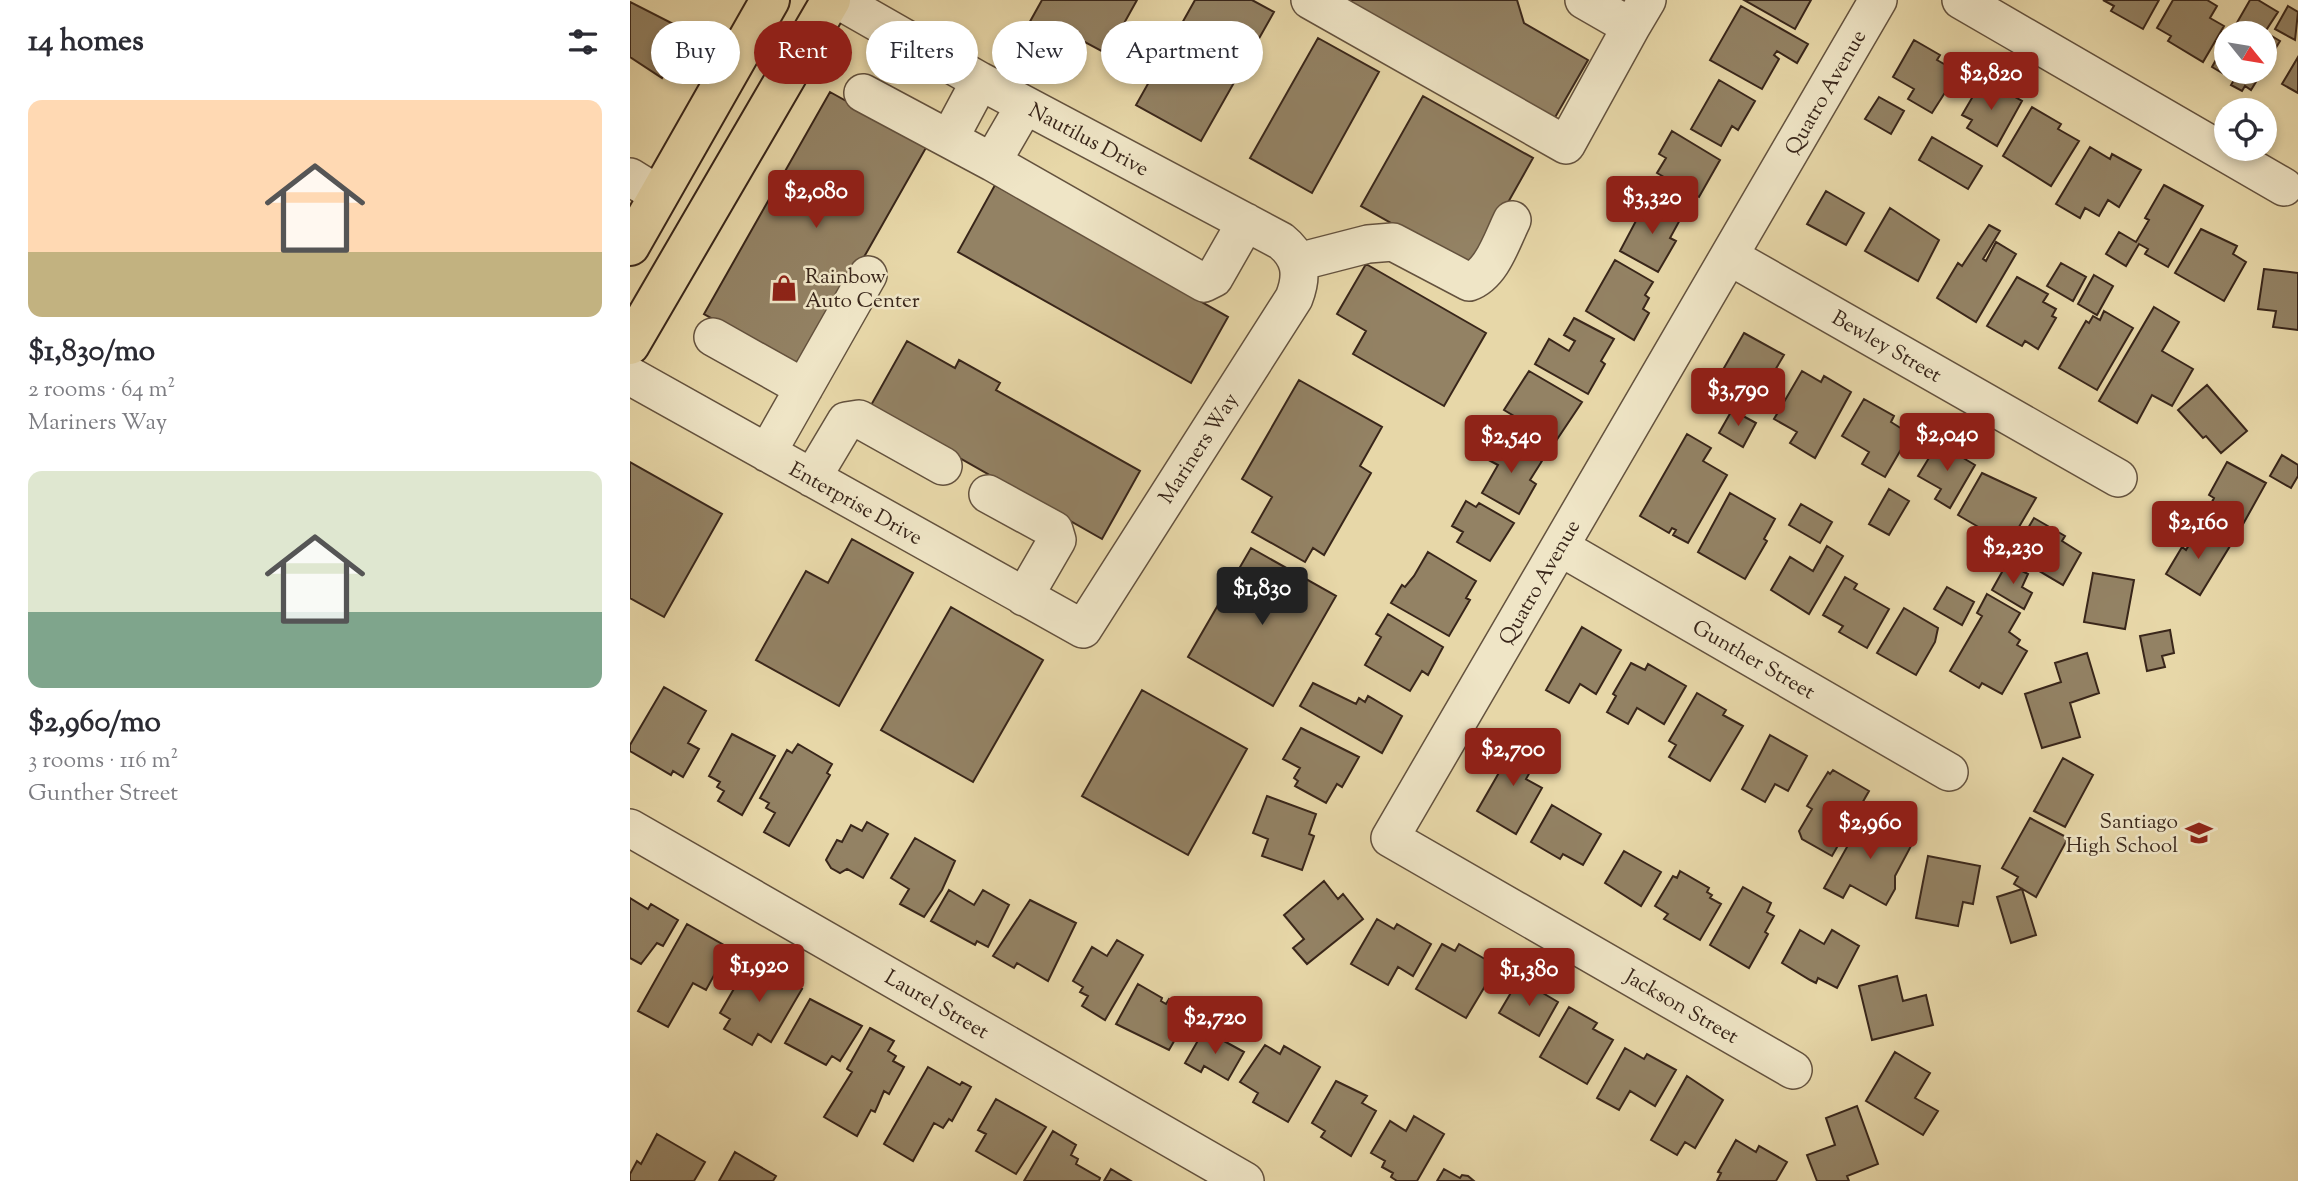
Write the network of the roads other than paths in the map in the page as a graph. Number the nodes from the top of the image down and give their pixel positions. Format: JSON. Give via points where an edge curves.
{"nodes":[{"id":1,"x":770,"y":0,"type":"edge"},
{"id":2,"x":831,"y":0,"type":"edge"},
{"id":3,"x":838,"y":0,"type":"edge"},
{"id":4,"x":1310,"y":0,"type":"edge"},
{"id":5,"x":1584,"y":0,"type":"edge"},
{"id":6,"x":1878,"y":0,"type":"edge"},
{"id":7,"x":1961,"y":0,"type":"edge"},
{"id":8,"x":1639,"y":13,"type":"edge"},
{"id":9,"x":980,"y":81,"type":"junction"},
{"id":10,"x":863,"y":93,"type":"dead end"},
{"id":11,"x":1025,"y":105,"type":"junction"},
{"id":12,"x":949,"y":139,"type":"junction"},
{"id":13,"x":992,"y":162,"type":"junction"},
{"id":14,"x":645,"y":186,"type":"edge"},
{"id":15,"x":2284,"y":187,"type":"dead end"},
{"id":16,"x":1512,"y":220,"type":"dead end"},
{"id":17,"x":1245,"y":222,"type":"junction"},
{"id":18,"x":630,"y":246,"type":"edge"},
{"id":19,"x":1729,"y":256,"type":"junction"},
{"id":20,"x":1298,"y":262,"type":"junction"},
{"id":21,"x":868,"y":275,"type":"dead end"},
{"id":22,"x":713,"y":337,"type":"dead end"},
{"id":23,"x":630,"y":345,"type":"edge"},
{"id":24,"x":630,"y":376,"type":"edge"},
{"id":25,"x":804,"y":388,"type":"junction"},
{"id":26,"x":767,"y":453,"type":"junction"},
{"id":27,"x":943,"y":466,"type":"dead end"},
{"id":28,"x":812,"y":478,"type":"junction"},
{"id":29,"x":2118,"y":478,"type":"dead end"},
{"id":30,"x":988,"y":494,"type":"dead end"},
{"id":31,"x":1560,"y":547,"type":"junction"},
{"id":32,"x":1024,"y":597,"type":"junction"},
{"id":33,"x":1083,"y":629,"type":"joint"},
{"id":34,"x":1949,"y":772,"type":"dead end"},
{"id":35,"x":630,"y":828,"type":"edge"},
{"id":36,"x":1390,"y":838,"type":"joint"},
{"id":37,"x":1793,"y":1070,"type":"dead end"},
{"id":38,"x":1245,"y":1181,"type":"edge"}],
"edges":[{"from":1,"to":14,"type":"main road"},
{"from":2,"to":23,"type":"main road"},
{"from":3,"to":9,"type":"street","name":"Nautilus Drive"},
{"from":4,"to":8,"type":"street","via":[[1566,145]]},
{"from":5,"to":8,"type":"street"},
{"from":6,"to":19,"type":"street","name":"Quatro Avenue"},
{"from":7,"to":15,"type":"street"},
{"from":9,"to":11,"type":"street","name":"Nautilus Drive"},
{"from":9,"to":12,"type":"street"},
{"from":10,"to":12,"type":"street"},
{"from":11,"to":13,"type":"street"},
{"from":11,"to":17,"type":"street","name":"Nautilus Drive"},
{"from":12,"to":13,"type":"street"},
{"from":13,"to":17,"type":"street","via":[[1204,283],[1214,278]]},
{"from":14,"to":18,"type":"main road"},
{"from":16,"to":20,"type":"street","via":[[1488,267],[1469,282],[1392,242]]},
{"from":17,"to":20,"type":"street","name":"Nautilus Drive","via":[[1281,241]]},
{"from":19,"to":29,"type":"street","name":"Bewley Street"},
{"from":19,"to":31,"type":"street","name":"Quatro Avenue"},
{"from":20,"to":33,"type":"street","name":"Mariners Way","via":[[1300,282],[1294,298]]},
{"from":21,"to":25,"type":"street"},
{"from":22,"to":25,"type":"street"},
{"from":24,"to":26,"type":"street","name":"Enterprise Drive"},
{"from":25,"to":26,"type":"street"},
{"from":26,"to":28,"type":"street","name":"Enterprise Drive"},
{"from":27,"to":28,"type":"street","via":[[859,419],[846,421]]},
{"from":28,"to":32,"type":"street","name":"Enterprise Drive"},
{"from":30,"to":32,"type":"street","via":[[1054,530],[1057,540]]},
{"from":31,"to":34,"type":"street","name":"Gunther Street"},
{"from":31,"to":36,"type":"street","name":"Quatro Avenue"},
{"from":32,"to":33,"type":"street","name":"Enterprise Drive"},
{"from":35,"to":38,"type":"street","name":"Laurel Street"},
{"from":36,"to":37,"type":"street","name":"Jackson Street"}]}
